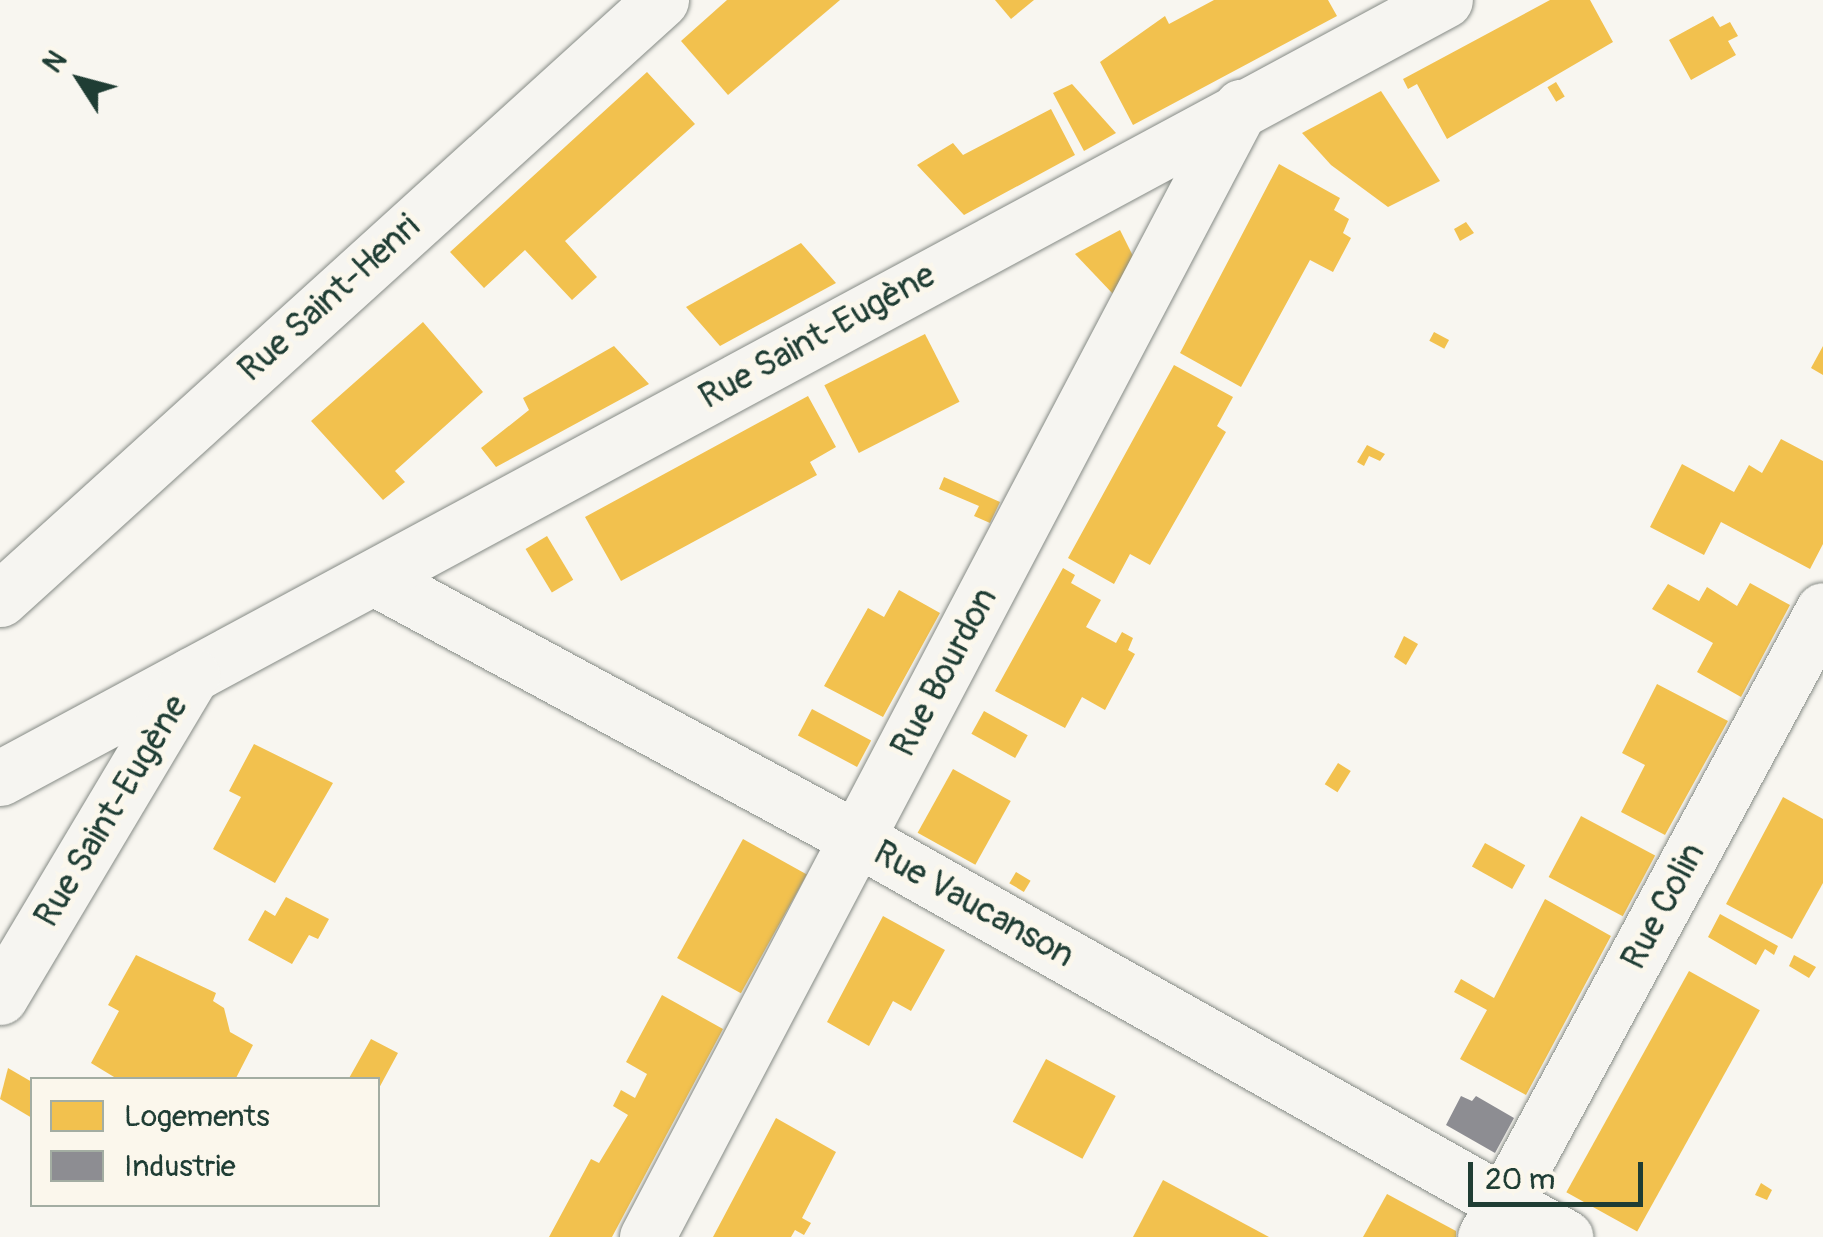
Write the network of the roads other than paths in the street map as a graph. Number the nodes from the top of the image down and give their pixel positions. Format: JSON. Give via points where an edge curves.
{"nodes":[{"id":1,"x":661,"y":0,"type":"edge"},
{"id":2,"x":1445,"y":0,"type":"edge"},
{"id":3,"x":1241,"y":107,"type":"junction"},
{"id":4,"x":378,"y":580,"type":"junction"},
{"id":5,"x":0,"y":600,"type":"edge"},
{"id":6,"x":1823,"y":610,"type":"edge"},
{"id":7,"x":192,"y":675,"type":"junction"},
{"id":8,"x":0,"y":778,"type":"edge"},
{"id":9,"x":856,"y":838,"type":"junction"},
{"id":10,"x":0,"y":998,"type":"edge"},
{"id":11,"x":1494,"y":1220,"type":"edge"},
{"id":12,"x":647,"y":1237,"type":"edge"},
{"id":13,"x":1565,"y":1237,"type":"edge"}],
"edges":[{"from":1,"to":5,"type":"street","name":"Rue Saint-Henri"},
{"from":2,"to":3,"type":"street","name":"Rue Saint-Eugène"},
{"from":3,"to":4,"type":"street","name":"Rue Saint-Eugène"},
{"from":3,"to":9,"type":"street","name":"Rue Bourdon"},
{"from":4,"to":7,"type":"street","name":"Rue Saint-Eugène"},
{"from":4,"to":9,"type":"street","name":"Rue Vaucanson"},
{"from":6,"to":11,"type":"street","name":"Rue Colin"},
{"from":7,"to":8,"type":"street","name":"Rue Saint-Eugène"},
{"from":7,"to":10,"type":"street","name":"Rue Saint-Eugène"},
{"from":9,"to":11,"type":"street","name":"Rue Vaucanson"},
{"from":9,"to":12,"type":"street","name":"Rue Bourdon"},
{"from":11,"to":13,"type":"street","name":"Rue Vaucanson"}]}
